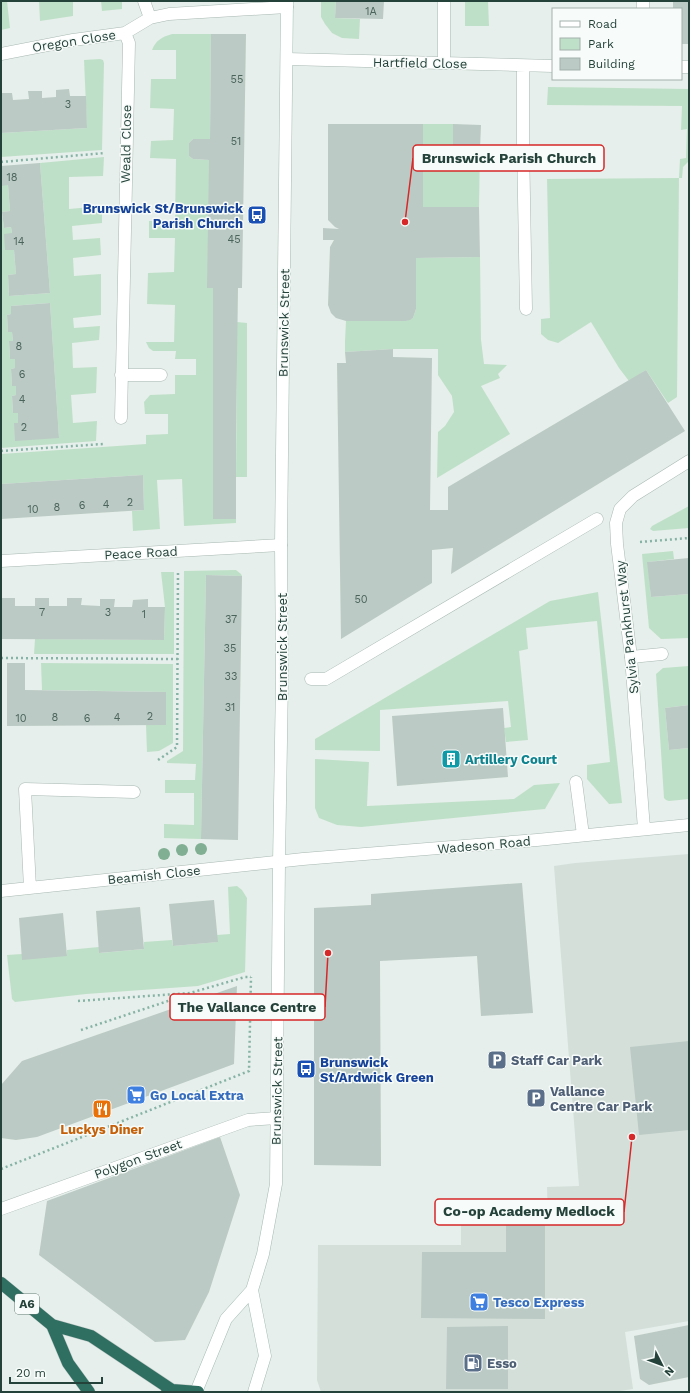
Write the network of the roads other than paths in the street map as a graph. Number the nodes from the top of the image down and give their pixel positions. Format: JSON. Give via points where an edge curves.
{"nodes":[{"id":1,"x":144,"y":1,"type":"edge"},
{"id":2,"x":444,"y":1,"type":"edge"},
{"id":3,"x":287,"y":4,"type":"edge"},
{"id":4,"x":150,"y":18,"type":"junction"},
{"id":5,"x":125,"y":33,"type":"junction"},
{"id":6,"x":1,"y":54,"type":"edge"},
{"id":7,"x":287,"y":60,"type":"junction"},
{"id":8,"x":444,"y":63,"type":"junction"},
{"id":9,"x":523,"y":66,"type":"junction"},
{"id":10,"x":552,"y":66,"type":"edge"},
{"id":11,"x":526,"y":309,"type":"dead end"},
{"id":12,"x":121,"y":375,"type":"junction"},
{"id":13,"x":161,"y":375,"type":"dead end"},
{"id":14,"x":121,"y":418,"type":"dead end"},
{"id":15,"x":689,"y":461,"type":"edge"},
{"id":16,"x":597,"y":519,"type":"dead end"},
{"id":17,"x":281,"y":545,"type":"junction"},
{"id":18,"x":1,"y":561,"type":"edge"},
{"id":19,"x":662,"y":654,"type":"dead end"},
{"id":20,"x":631,"y":658,"type":"junction"},
{"id":21,"x":311,"y":679,"type":"dead end"},
{"id":22,"x":576,"y":782,"type":"dead end"},
{"id":23,"x":134,"y":792,"type":"dead end"},
{"id":24,"x":689,"y":825,"type":"edge"},
{"id":25,"x":644,"y":829,"type":"junction"},
{"id":26,"x":583,"y":836,"type":"junction"},
{"id":27,"x":278,"y":862,"type":"junction"},
{"id":28,"x":30,"y":888,"type":"junction"},
{"id":29,"x":1,"y":891,"type":"edge"},
{"id":30,"x":277,"y":1118,"type":"junction"},
{"id":31,"x":1,"y":1208,"type":"edge"},
{"id":32,"x":1,"y":1283,"type":"edge"},
{"id":33,"x":252,"y":1290,"type":"junction"},
{"id":34,"x":52,"y":1325,"type":"junction"},
{"id":35,"x":170,"y":1391,"type":"edge"},
{"id":36,"x":89,"y":1392,"type":"edge"},
{"id":37,"x":197,"y":1392,"type":"edge"},
{"id":38,"x":254,"y":1392,"type":"edge"}],
"edges":[{"from":1,"to":4,"type":"street"},
{"from":2,"to":8,"type":"street"},
{"from":3,"to":4,"type":"street","name":"Oregon Close","via":[[169,14]]},
{"from":3,"to":7,"type":"street","name":"Brunswick Street"},
{"from":4,"to":5,"type":"street","name":"Oregon Close"},
{"from":5,"to":6,"type":"street","name":"Oregon Close"},
{"from":5,"to":12,"type":"street","name":"Weald Close","via":[[129,44]]},
{"from":7,"to":8,"type":"street","name":"Hartfield Close"},
{"from":7,"to":17,"type":"street","name":"Brunswick Street"},
{"from":8,"to":9,"type":"street","name":"Hartfield Close"},
{"from":9,"to":10,"type":"street","name":"Hartfield Close"},
{"from":9,"to":11,"type":"street"},
{"from":12,"to":13,"type":"street"},
{"from":12,"to":14,"type":"street","name":"Weald Close"},
{"from":15,"to":20,"type":"street","name":"Sylvia Pankhurst Way","via":[[633,496],[620,509],[616,523],[617,544]]},
{"from":16,"to":21,"type":"street","via":[[326,679]]},
{"from":17,"to":18,"type":"street","name":"Peace Road"},
{"from":17,"to":27,"type":"street","name":"Brunswick Street","via":[[282,680]]},
{"from":19,"to":20,"type":"street"},
{"from":20,"to":25,"type":"street","name":"Sylvia Pankhurst Way"},
{"from":22,"to":26,"type":"street"},
{"from":23,"to":28,"type":"street","via":[[25,789]]},
{"from":24,"to":25,"type":"street","name":"Wadeson Road"},
{"from":25,"to":26,"type":"street","name":"Wadeson Road"},
{"from":26,"to":27,"type":"street","name":"Wadeson Road"},
{"from":27,"to":28,"type":"street","name":"Beamish Close"},
{"from":27,"to":30,"type":"street","name":"Brunswick Street"},
{"from":28,"to":29,"type":"street","name":"Beamish Close"},
{"from":30,"to":31,"type":"street","name":"Polygon Street","via":[[248,1120]]},
{"from":30,"to":33,"type":"street","name":"Brunswick Street","via":[[276,1184],[263,1254]]},
{"from":32,"to":34,"type":"highway","number":"A6"},
{"from":33,"to":37,"type":"street","name":"Brunswick Street","via":[[226,1320]]},
{"from":33,"to":38,"type":"street","name":"Brunswick Street","via":[[265,1356]]},
{"from":34,"to":35,"type":"highway","number":"A6","via":[[90,1336]]},
{"from":34,"to":36,"type":"highway","number":"A6","via":[[68,1362]]},
{"from":35,"to":37,"type":"highway","number":"A6"}]}
